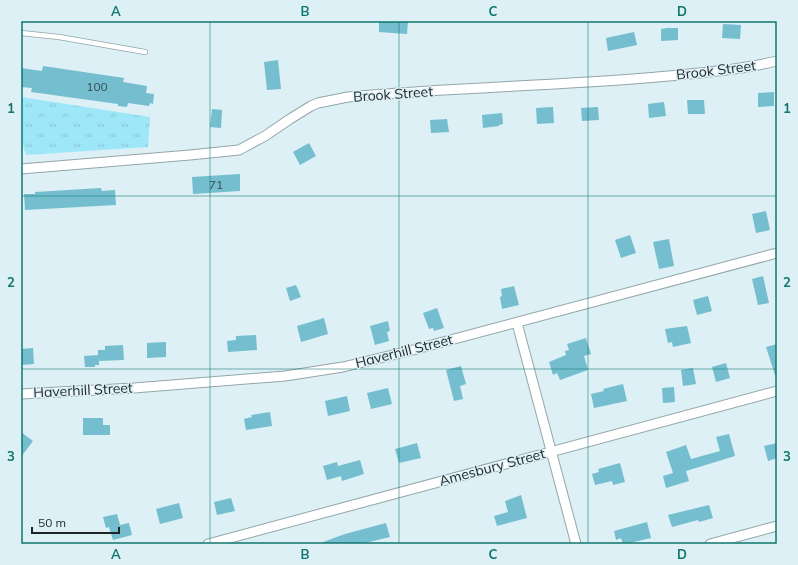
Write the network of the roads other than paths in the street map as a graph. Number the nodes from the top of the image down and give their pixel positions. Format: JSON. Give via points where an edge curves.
{"nodes":[{"id":1,"x":21,"y":33,"type":"edge"},
{"id":2,"x":145,"y":52,"type":"dead end"},
{"id":3,"x":777,"y":61,"type":"edge"},
{"id":4,"x":21,"y":169,"type":"edge"},
{"id":5,"x":777,"y":253,"type":"edge"},
{"id":6,"x":516,"y":322,"type":"junction"},
{"id":7,"x":777,"y":391,"type":"edge"},
{"id":8,"x":21,"y":394,"type":"edge"},
{"id":9,"x":551,"y":452,"type":"junction"},
{"id":10,"x":777,"y":526,"type":"edge"},
{"id":11,"x":208,"y":544,"type":"edge"},
{"id":12,"x":576,"y":544,"type":"edge"},
{"id":13,"x":710,"y":544,"type":"edge"}],
"edges":[{"from":1,"to":2,"type":"lane"},
{"from":3,"to":4,"type":"street","name":"Brook Street","via":[[705,72],[626,79],[348,97],[310,106],[266,136],[239,150]]},
{"from":5,"to":6,"type":"street","name":"Haverhill Street"},
{"from":6,"to":8,"type":"street","name":"Haverhill Street","via":[[343,367],[285,376]]},
{"from":6,"to":9,"type":"street"},
{"from":7,"to":9,"type":"street","name":"Amesbury Street"},
{"from":9,"to":11,"type":"street","name":"Amesbury Street"},
{"from":9,"to":12,"type":"street"},
{"from":10,"to":13,"type":"street"}]}
